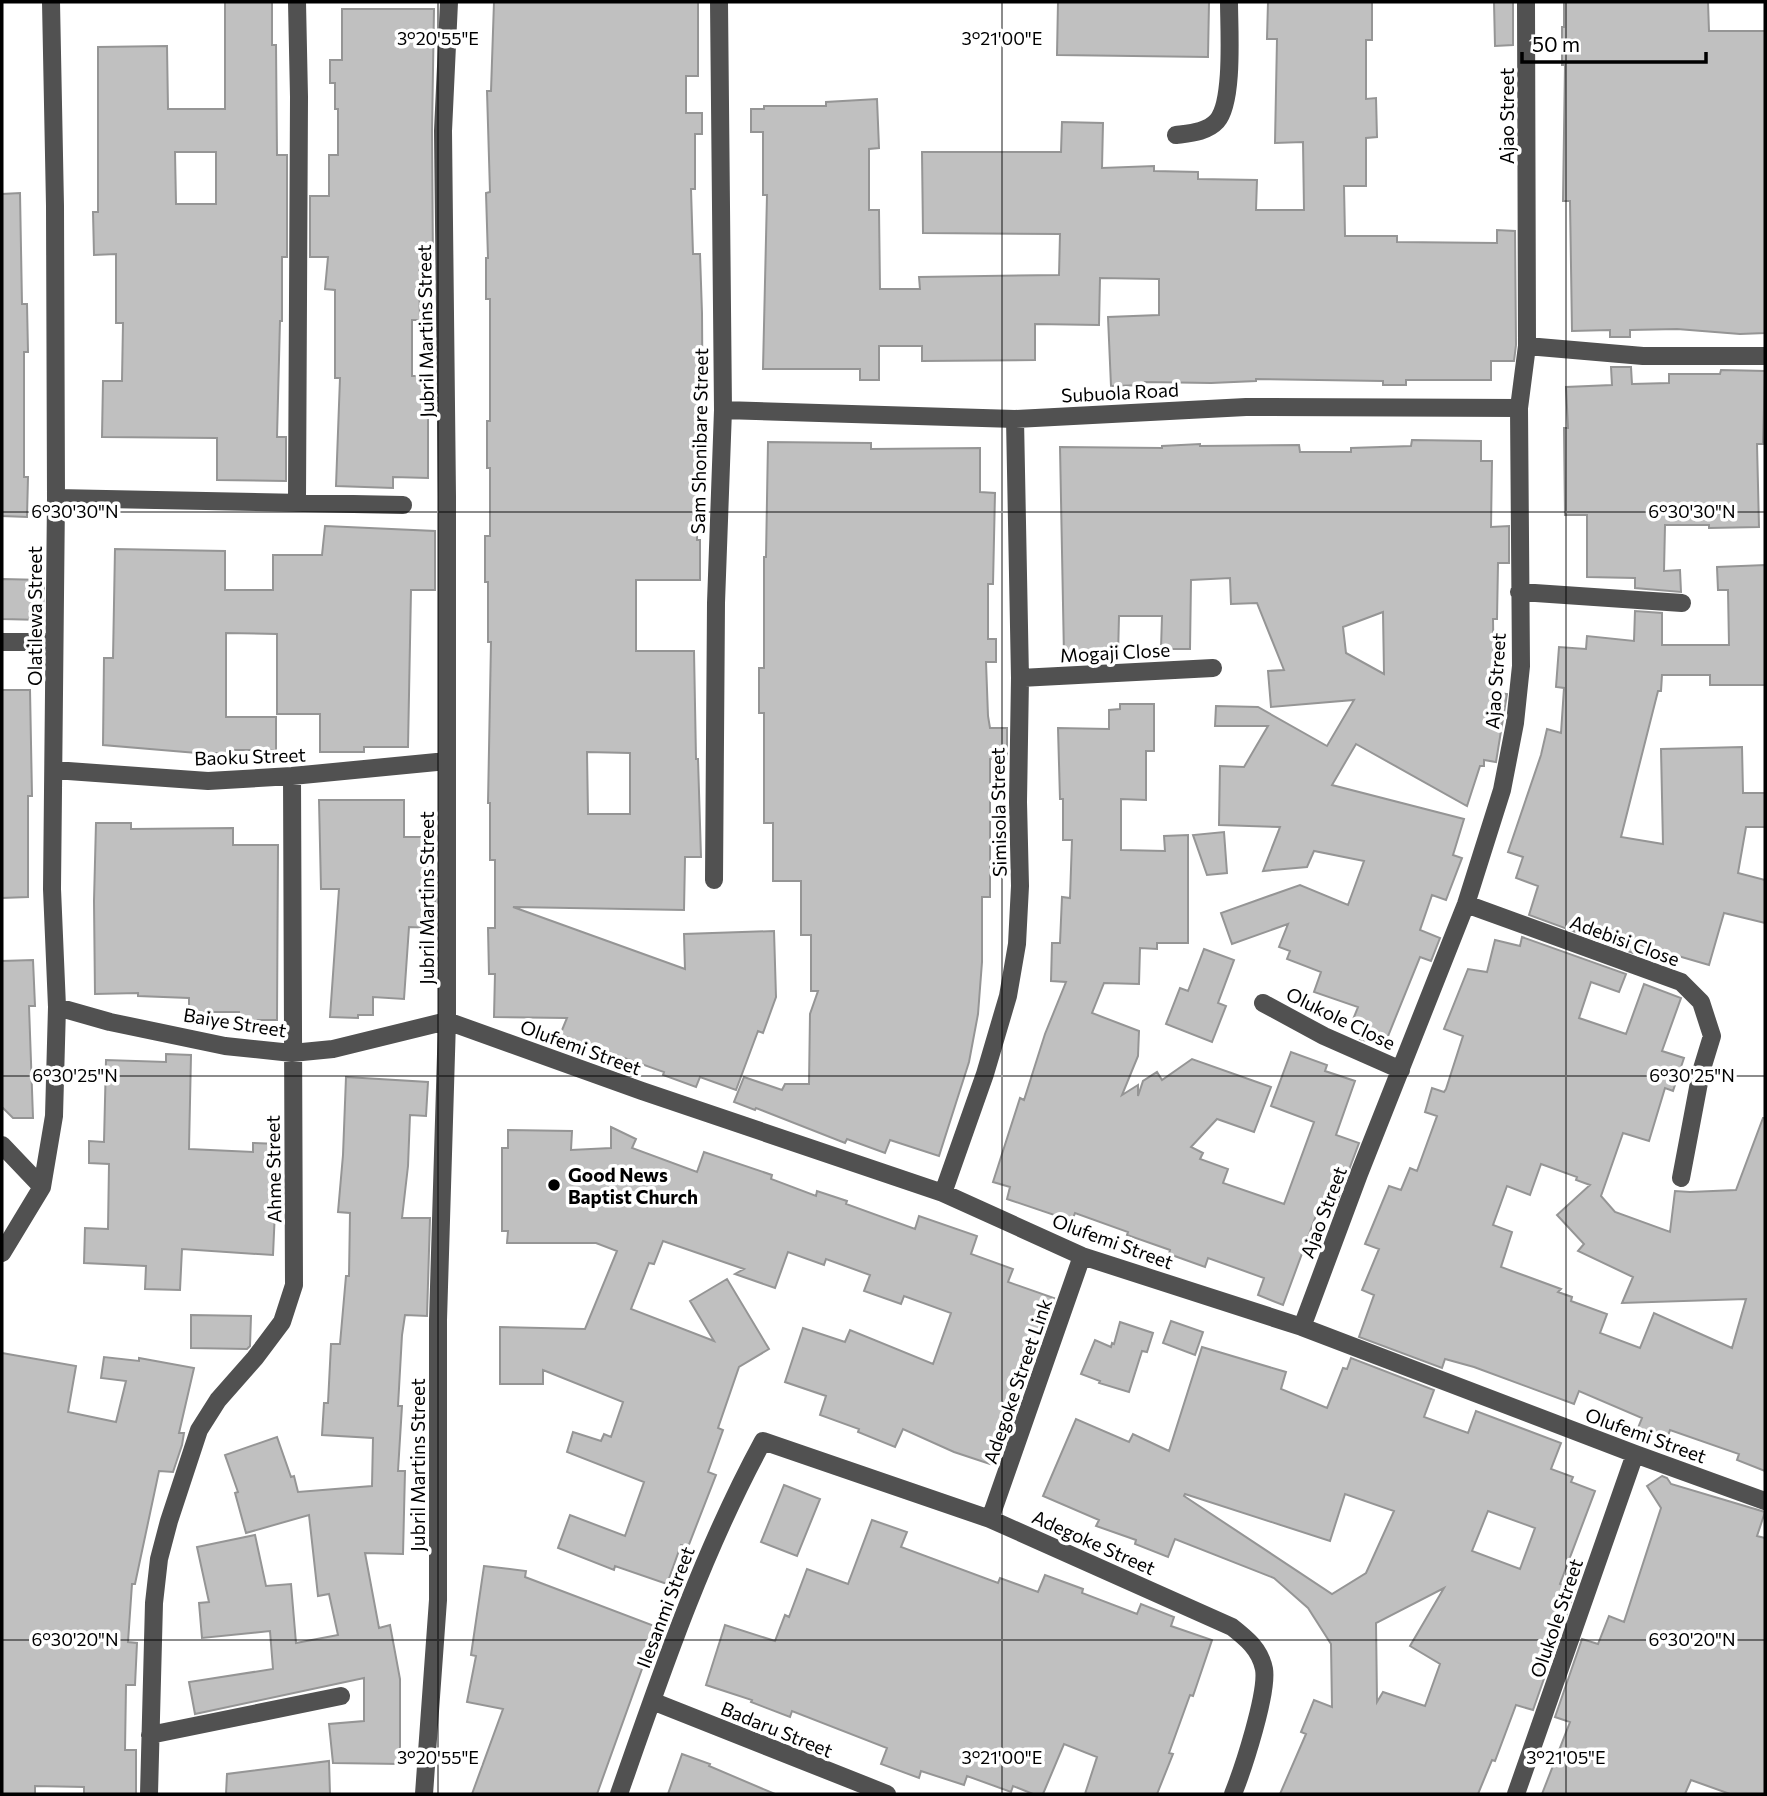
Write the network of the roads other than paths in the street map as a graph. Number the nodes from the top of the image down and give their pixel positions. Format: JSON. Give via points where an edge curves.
{"nodes":[{"id":1,"x":51,"y":2,"type":"edge"},
{"id":2,"x":297,"y":2,"type":"edge"},
{"id":3,"x":449,"y":2,"type":"edge"},
{"id":4,"x":719,"y":2,"type":"edge"},
{"id":5,"x":1229,"y":2,"type":"edge"},
{"id":6,"x":1526,"y":2,"type":"edge"},
{"id":7,"x":1176,"y":135,"type":"dead end"},
{"id":8,"x":1527,"y":346,"type":"junction"},
{"id":9,"x":1765,"y":356,"type":"edge"},
{"id":10,"x":1519,"y":408,"type":"junction"},
{"id":11,"x":723,"y":410,"type":"junction"},
{"id":12,"x":1015,"y":419,"type":"junction"},
{"id":13,"x":56,"y":498,"type":"junction"},
{"id":14,"x":297,"y":502,"type":"junction"},
{"id":15,"x":403,"y":505,"type":"dead end"},
{"id":16,"x":1519,"y":592,"type":"junction"},
{"id":17,"x":1682,"y":603,"type":"dead end"},
{"id":18,"x":2,"y":642,"type":"edge"},
{"id":19,"x":54,"y":642,"type":"junction"},
{"id":20,"x":1213,"y":668,"type":"dead end"},
{"id":21,"x":1020,"y":678,"type":"junction"},
{"id":22,"x":447,"y":761,"type":"junction"},
{"id":23,"x":54,"y":770,"type":"junction"},
{"id":24,"x":292,"y":776,"type":"junction"},
{"id":25,"x":713,"y":880,"type":"dead end"},
{"id":26,"x":1466,"y":904,"type":"junction"},
{"id":27,"x":1263,"y":1003,"type":"dead end"},
{"id":28,"x":57,"y":1007,"type":"junction"},
{"id":29,"x":447,"y":1021,"type":"junction"},
{"id":30,"x":292,"y":1053,"type":"junction"},
{"id":31,"x":1401,"y":1070,"type":"junction"},
{"id":32,"x":2,"y":1145,"type":"edge"},
{"id":33,"x":1681,"y":1178,"type":"dead end"},
{"id":34,"x":42,"y":1187,"type":"junction"},
{"id":35,"x":943,"y":1193,"type":"junction"},
{"id":36,"x":2,"y":1253,"type":"edge"},
{"id":37,"x":1082,"y":1256,"type":"junction"},
{"id":38,"x":1302,"y":1327,"type":"junction"},
{"id":39,"x":764,"y":1441,"type":"joint"},
{"id":40,"x":1635,"y":1454,"type":"junction"},
{"id":41,"x":1765,"y":1501,"type":"edge"},
{"id":42,"x":990,"y":1519,"type":"junction"},
{"id":43,"x":341,"y":1696,"type":"dead end"},
{"id":44,"x":652,"y":1701,"type":"junction"},
{"id":45,"x":150,"y":1735,"type":"junction"},
{"id":46,"x":149,"y":1794,"type":"edge"},
{"id":47,"x":424,"y":1794,"type":"edge"},
{"id":48,"x":620,"y":1794,"type":"edge"},
{"id":49,"x":887,"y":1794,"type":"edge"},
{"id":50,"x":1233,"y":1794,"type":"edge"},
{"id":51,"x":1516,"y":1794,"type":"edge"}],
"edges":[{"from":1,"to":13,"type":"street","name":"Olatilewa Street"},
{"from":2,"to":14,"type":"street"},
{"from":3,"to":22,"type":"street","name":"Jubril Martins Street","via":[[443,131]]},
{"from":4,"to":11,"type":"street","name":"Sam Shonibare Street"},
{"from":5,"to":7,"type":"street","via":[[1226,100],[1218,120],[1202,131]]},
{"from":6,"to":8,"type":"street","name":"Ajao Street"},
{"from":8,"to":9,"type":"street","via":[[1643,356]]},
{"from":8,"to":10,"type":"street","name":"Ajao Street"},
{"from":10,"to":12,"type":"street","name":"Subuola Road","via":[[1246,407]]},
{"from":10,"to":16,"type":"street","name":"Ajao Street"},
{"from":11,"to":12,"type":"street","name":"Subuola Road"},
{"from":11,"to":25,"type":"street","name":"Sam Shonibare Street"},
{"from":12,"to":21,"type":"street","name":"Simisola Street"},
{"from":13,"to":14,"type":"street"},
{"from":13,"to":19,"type":"street","name":"Olatilewa Street"},
{"from":14,"to":15,"type":"street"},
{"from":16,"to":17,"type":"street"},
{"from":16,"to":26,"type":"street","name":"Ajao Street","via":[[1521,666],[1516,723],[1502,790]]},
{"from":18,"to":19,"type":"street"},
{"from":19,"to":23,"type":"street","name":"Olatilewa Street"},
{"from":20,"to":21,"type":"street","name":"Mogaji Close"},
{"from":21,"to":35,"type":"street","name":"Simisola Street","via":[[1017,944],[1008,996],[985,1074]]},
{"from":22,"to":24,"type":"street","name":"Baoku Street"},
{"from":22,"to":29,"type":"street","name":"Jubril Martins Street"},
{"from":23,"to":24,"type":"street","name":"Baoku Street","via":[[208,781]]},
{"from":23,"to":28,"type":"street","name":"Olatilewa Street","via":[[52,889]]},
{"from":24,"to":30,"type":"street","name":"Ahme Street"},
{"from":26,"to":31,"type":"street","name":"Ajao Street"},
{"from":26,"to":33,"type":"street","name":"Adebisi Close","via":[[1681,982],[1701,1002],[1712,1036]]},
{"from":27,"to":31,"type":"street","name":"Olukole Close"},
{"from":28,"to":30,"type":"street","name":"Baiye Street","via":[[225,1046]]},
{"from":28,"to":34,"type":"street","name":"Olatilewa Street","via":[[54,1116]]},
{"from":29,"to":30,"type":"street","name":"Baiye Street","via":[[358,1044]]},
{"from":29,"to":35,"type":"street","name":"Olufemi Street"},
{"from":29,"to":47,"type":"street","name":"Jubril Martins Street","via":[[438,1320],[438,1600]]},
{"from":30,"to":45,"type":"street","name":"Ahme Street","via":[[295,1285],[282,1322],[199,1430],[183,1475],[158,1570]]},
{"from":31,"to":38,"type":"street","name":"Ajao Street"},
{"from":32,"to":34,"type":"street"},
{"from":34,"to":36,"type":"street"},
{"from":35,"to":37,"type":"street","name":"Olufemi Street"},
{"from":37,"to":38,"type":"street","name":"Olufemi Street"},
{"from":37,"to":42,"type":"street","name":"Adegoke Street Link"},
{"from":38,"to":40,"type":"street","name":"Olufemi Street"},
{"from":39,"to":42,"type":"street","name":"Adegoke Street"},
{"from":39,"to":44,"type":"street","name":"Ilesanmi Street","via":[[707,1555]]},
{"from":40,"to":41,"type":"street","name":"Olufemi Street"},
{"from":40,"to":51,"type":"street","name":"Olukole Street"},
{"from":42,"to":50,"type":"street","name":"Adegoke Street","via":[[1232,1627],[1254,1645],[1264,1670],[1258,1715]]},
{"from":43,"to":45,"type":"street"},
{"from":44,"to":48,"type":"street","name":"Ilesanmi Street"},
{"from":44,"to":49,"type":"street","name":"Badaru Street"},
{"from":45,"to":46,"type":"street"}]}
